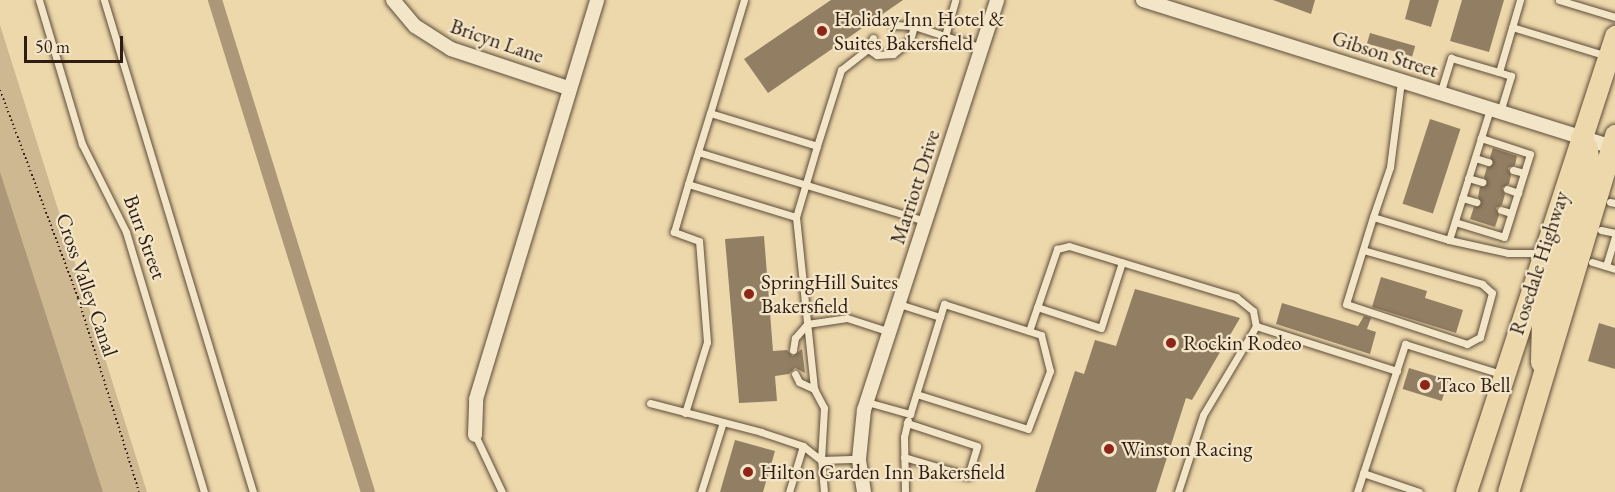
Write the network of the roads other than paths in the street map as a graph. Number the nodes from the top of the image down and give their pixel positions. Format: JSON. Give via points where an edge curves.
{"nodes":[{"id":1,"x":39,"y":0,"type":"edge"},
{"id":2,"x":104,"y":0,"type":"edge"},
{"id":3,"x":393,"y":0,"type":"edge"},
{"id":4,"x":597,"y":0,"type":"edge"},
{"id":5,"x":744,"y":0,"type":"edge"},
{"id":6,"x":955,"y":0,"type":"edge"},
{"id":7,"x":997,"y":0,"type":"edge"},
{"id":8,"x":1143,"y":0,"type":"edge"},
{"id":9,"x":1520,"y":0,"type":"edge"},
{"id":10,"x":1559,"y":0,"type":"edge"},
{"id":11,"x":1615,"y":17,"type":"edge"},
{"id":12,"x":893,"y":25,"type":"dead end"},
{"id":13,"x":914,"y":26,"type":"junction"},
{"id":14,"x":1512,"y":27,"type":"junction"},
{"id":15,"x":945,"y":36,"type":"junction"},
{"id":16,"x":1615,"y":36,"type":"edge"},
{"id":17,"x":873,"y":38,"type":"dead end"},
{"id":18,"x":982,"y":48,"type":"junction"},
{"id":19,"x":868,"y":49,"type":"junction"},
{"id":20,"x":1609,"y":56,"type":"junction"},
{"id":21,"x":1499,"y":72,"type":"junction"},
{"id":22,"x":1401,"y":81,"type":"junction"},
{"id":23,"x":568,"y":88,"type":"junction"},
{"id":24,"x":1440,"y":94,"type":"junction"},
{"id":25,"x":1495,"y":111,"type":"junction"},
{"id":26,"x":710,"y":113,"type":"junction"},
{"id":27,"x":1481,"y":138,"type":"junction"},
{"id":28,"x":1581,"y":138,"type":"junction"},
{"id":29,"x":1614,"y":144,"type":"edge"},
{"id":30,"x":818,"y":146,"type":"junction"},
{"id":31,"x":698,"y":152,"type":"junction"},
{"id":32,"x":1475,"y":158,"type":"junction"},
{"id":33,"x":1488,"y":162,"type":"dead end"},
{"id":34,"x":1513,"y":170,"type":"dead end"},
{"id":35,"x":1524,"y":173,"type":"junction"},
{"id":36,"x":1468,"y":178,"type":"junction"},
{"id":37,"x":1482,"y":182,"type":"dead end"},
{"id":38,"x":688,"y":184,"type":"junction"},
{"id":39,"x":806,"y":184,"type":"junction"},
{"id":40,"x":1507,"y":189,"type":"dead end"},
{"id":41,"x":1518,"y":193,"type":"junction"},
{"id":42,"x":1462,"y":198,"type":"junction"},
{"id":43,"x":1613,"y":198,"type":"edge"},
{"id":44,"x":1476,"y":202,"type":"dead end"},
{"id":45,"x":1501,"y":210,"type":"dead end"},
{"id":46,"x":1511,"y":213,"type":"junction"},
{"id":47,"x":796,"y":217,"type":"junction"},
{"id":48,"x":1373,"y":217,"type":"junction"},
{"id":49,"x":926,"y":221,"type":"junction"},
{"id":50,"x":1455,"y":222,"type":"junction"},
{"id":51,"x":1610,"y":233,"type":"edge"},
{"id":52,"x":1449,"y":240,"type":"junction"},
{"id":53,"x":1363,"y":250,"type":"junction"},
{"id":54,"x":1543,"y":252,"type":"junction"},
{"id":55,"x":1122,"y":262,"type":"junction"},
{"id":56,"x":1599,"y":264,"type":"junction"},
{"id":57,"x":1615,"y":269,"type":"edge"},
{"id":58,"x":899,"y":304,"type":"junction"},
{"id":59,"x":1037,"y":307,"type":"junction"},
{"id":60,"x":940,"y":317,"type":"junction"},
{"id":61,"x":807,"y":324,"type":"junction"},
{"id":62,"x":1256,"y":326,"type":"junction"},
{"id":63,"x":1029,"y":331,"type":"junction"},
{"id":64,"x":890,"y":332,"type":"junction"},
{"id":65,"x":793,"y":350,"type":"dead end"},
{"id":66,"x":1397,"y":371,"type":"junction"},
{"id":67,"x":795,"y":374,"type":"dead end"},
{"id":68,"x":1503,"y":375,"type":"junction"},
{"id":69,"x":1543,"y":375,"type":"junction"},
{"id":70,"x":814,"y":389,"type":"junction"},
{"id":71,"x":916,"y":394,"type":"junction"},
{"id":72,"x":867,"y":402,"type":"junction"},
{"id":73,"x":650,"y":403,"type":"dead end"},
{"id":74,"x":685,"y":413,"type":"junction"},
{"id":75,"x":910,"y":414,"type":"junction"},
{"id":76,"x":907,"y":423,"type":"junction"},
{"id":77,"x":722,"y":424,"type":"junction"},
{"id":78,"x":475,"y":435,"type":"joint"},
{"id":79,"x":802,"y":446,"type":"junction"},
{"id":80,"x":904,"y":457,"type":"junction"},
{"id":81,"x":859,"y":459,"type":"junction"},
{"id":82,"x":821,"y":460,"type":"junction"},
{"id":83,"x":1363,"y":473,"type":"junction"},
{"id":84,"x":204,"y":492,"type":"edge"},
{"id":85,"x":253,"y":492,"type":"edge"},
{"id":86,"x":502,"y":492,"type":"edge"},
{"id":87,"x":701,"y":492,"type":"edge"},
{"id":88,"x":789,"y":492,"type":"edge"},
{"id":89,"x":824,"y":492,"type":"edge"},
{"id":90,"x":864,"y":492,"type":"edge"},
{"id":91,"x":905,"y":492,"type":"edge"},
{"id":92,"x":1178,"y":492,"type":"edge"},
{"id":93,"x":1357,"y":492,"type":"edge"},
{"id":94,"x":1419,"y":492,"type":"edge"},
{"id":95,"x":1466,"y":492,"type":"edge"},
{"id":96,"x":1508,"y":492,"type":"edge"}],
"edges":[{"from":1,"to":84,"type":"lane","name":"Burr Street","via":[[82,144],[126,232]]},
{"from":2,"to":85,"type":"lane","name":"Burr Street"},
{"from":3,"to":23,"type":"street","name":"Bricyn Lane","via":[[415,27],[451,50]]},
{"from":4,"to":23,"type":"street"},
{"from":5,"to":26,"type":"lane"},
{"from":6,"to":15,"type":"lane"},
{"from":7,"to":18,"type":"street","name":"Marriott Drive"},
{"from":8,"to":22,"type":"street","name":"Gibson Street"},
{"from":9,"to":14,"type":"lane"},
{"from":10,"to":11,"type":"lane"},
{"from":12,"to":13,"type":"lane"},
{"from":13,"to":15,"type":"lane"},
{"from":13,"to":19,"type":"lane","via":[[910,40],[893,54],[877,55]]},
{"from":14,"to":20,"type":"lane"},
{"from":14,"to":21,"type":"lane"},
{"from":15,"to":18,"type":"lane"},
{"from":16,"to":20,"type":"main road","name":"Rosedale Highway"},
{"from":17,"to":19,"type":"lane"},
{"from":18,"to":49,"type":"street","name":"Marriott Drive"},
{"from":19,"to":30,"type":"lane","via":[[841,70]]},
{"from":20,"to":28,"type":"main road","name":"Rosedale Highway"},
{"from":21,"to":24,"type":"lane","via":[[1451,58]]},
{"from":21,"to":25,"type":"lane","via":[[1511,76]]},
{"from":22,"to":24,"type":"street","name":"Gibson Street"},
{"from":22,"to":48,"type":"lane","via":[[1390,167]]},
{"from":23,"to":78,"type":"street","via":[[476,399]]},
{"from":24,"to":25,"type":"street","name":"Gibson Street"},
{"from":25,"to":27,"type":"lane"},
{"from":25,"to":28,"type":"street","name":"Gibson Street"},
{"from":26,"to":30,"type":"lane"},
{"from":26,"to":31,"type":"lane"},
{"from":27,"to":32,"type":"lane"},
{"from":27,"to":35,"type":"lane","via":[[1530,153]]},
{"from":28,"to":29,"type":"street","name":"Gibson Street"},
{"from":28,"to":54,"type":"main road","name":"Rosedale Highway"},
{"from":28,"to":69,"type":"main road","via":[[1589,165],[1542,317]]},
{"from":29,"to":69,"type":"main road","name":"Rosedale Highway"},
{"from":30,"to":39,"type":"lane"},
{"from":31,"to":38,"type":"lane"},
{"from":31,"to":39,"type":"lane"},
{"from":32,"to":33,"type":"lane"},
{"from":32,"to":36,"type":"lane"},
{"from":34,"to":35,"type":"lane"},
{"from":35,"to":41,"type":"lane"},
{"from":36,"to":37,"type":"lane"},
{"from":36,"to":42,"type":"lane"},
{"from":38,"to":47,"type":"lane"},
{"from":38,"to":74,"type":"lane","via":[[674,232],[699,241],[707,342]]},
{"from":39,"to":47,"type":"lane"},
{"from":39,"to":49,"type":"lane"},
{"from":40,"to":41,"type":"lane"},
{"from":41,"to":46,"type":"lane"},
{"from":42,"to":44,"type":"lane"},
{"from":42,"to":50,"type":"lane"},
{"from":43,"to":51,"type":"main road"},
{"from":45,"to":46,"type":"lane"},
{"from":46,"to":50,"type":"lane","via":[[1504,237]]},
{"from":47,"to":61,"type":"lane"},
{"from":48,"to":52,"type":"lane"},
{"from":48,"to":53,"type":"lane"},
{"from":49,"to":58,"type":"street","name":"Marriott Drive"},
{"from":50,"to":52,"type":"lane"},
{"from":51,"to":56,"type":"main road"},
{"from":52,"to":54,"type":"lane","via":[[1508,252]]},
{"from":53,"to":53,"type":"lane","via":[[1346,304],[1467,344],[1480,337],[1492,293],[1482,284]]},
{"from":54,"to":68,"type":"main road","name":"Rosedale Highway"},
{"from":55,"to":59,"type":"lane","via":[[1068,246],[1057,249]]},
{"from":55,"to":59,"type":"lane","via":[[1101,328]]},
{"from":55,"to":62,"type":"lane","via":[[1236,297],[1252,311]]},
{"from":56,"to":57,"type":"lane"},
{"from":56,"to":69,"type":"main road","via":[[1567,336]]},
{"from":58,"to":60,"type":"lane"},
{"from":58,"to":64,"type":"street","name":"Marriott Drive"},
{"from":59,"to":63,"type":"lane"},
{"from":60,"to":63,"type":"lane","via":[[944,304]]},
{"from":60,"to":71,"type":"lane"},
{"from":61,"to":64,"type":"lane","via":[[847,318]]},
{"from":61,"to":65,"type":"lane","via":[[795,338]]},
{"from":61,"to":70,"type":"lane"},
{"from":62,"to":66,"type":"lane"},
{"from":62,"to":92,"type":"lane","via":[[1203,415]]},
{"from":63,"to":71,"type":"lane","via":[[1041,335],[1050,370],[1028,429]]},
{"from":64,"to":72,"type":"street","name":"Marriott Drive"},
{"from":66,"to":68,"type":"lane","via":[[1405,344]]},
{"from":66,"to":83,"type":"lane"},
{"from":67,"to":70,"type":"lane","via":[[799,382]]},
{"from":68,"to":95,"type":"main road","name":"Rosedale Highway"},
{"from":69,"to":96,"type":"main road","name":"Rosedale Highway"},
{"from":70,"to":82,"type":"lane","via":[[824,408]]},
{"from":71,"to":75,"type":"lane"},
{"from":72,"to":75,"type":"lane"},
{"from":72,"to":81,"type":"street","name":"Marriott Drive"},
{"from":73,"to":74,"type":"lane"},
{"from":74,"to":77,"type":"lane"},
{"from":75,"to":76,"type":"lane"},
{"from":76,"to":80,"type":"lane"},
{"from":76,"to":80,"type":"lane","via":[[977,446],[968,476]]},
{"from":77,"to":79,"type":"lane"},
{"from":77,"to":87,"type":"lane"},
{"from":78,"to":86,"type":"lane"},
{"from":79,"to":82,"type":"lane"},
{"from":79,"to":88,"type":"lane"},
{"from":80,"to":91,"type":"lane"},
{"from":81,"to":82,"type":"lane"},
{"from":81,"to":90,"type":"street","name":"Marriott Drive"},
{"from":82,"to":89,"type":"lane"},
{"from":83,"to":93,"type":"lane"},
{"from":83,"to":94,"type":"lane"}]}
